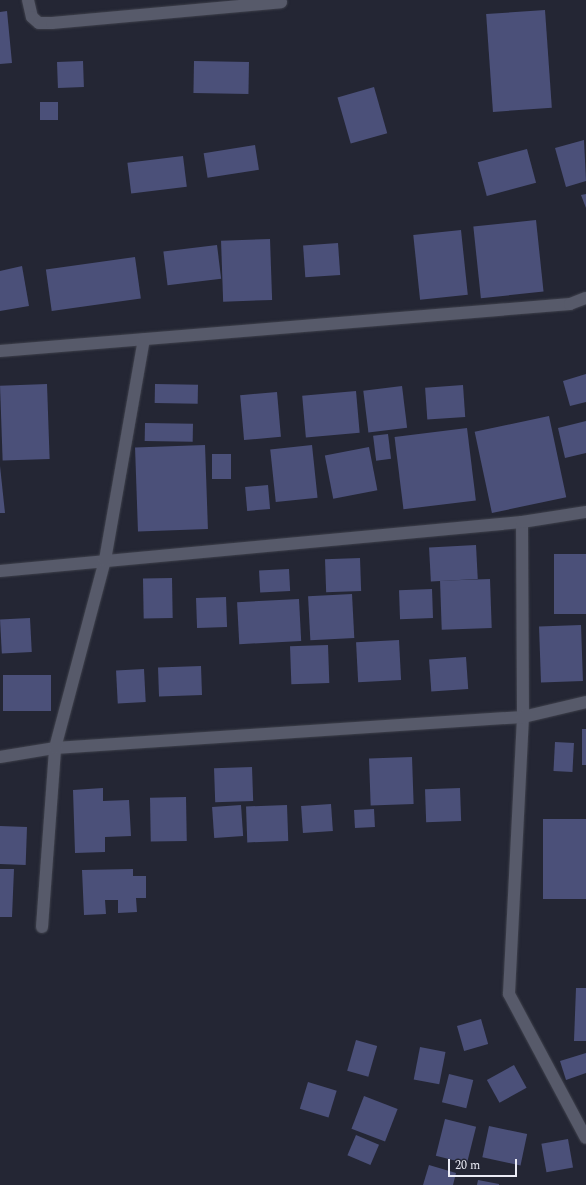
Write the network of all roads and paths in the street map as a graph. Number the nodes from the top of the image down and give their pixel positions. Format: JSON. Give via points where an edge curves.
{"nodes":[{"id":1,"x":28,"y":0,"type":"edge"},
{"id":2,"x":281,"y":2,"type":"dead end"},
{"id":3,"x":586,"y":298,"type":"edge"},
{"id":4,"x":144,"y":339,"type":"junction"},
{"id":5,"x":0,"y":351,"type":"edge"},
{"id":6,"x":586,"y":512,"type":"edge"},
{"id":7,"x":522,"y":522,"type":"junction"},
{"id":8,"x":105,"y":560,"type":"junction"},
{"id":9,"x":0,"y":571,"type":"edge"},
{"id":10,"x":586,"y":702,"type":"edge"},
{"id":11,"x":523,"y":717,"type":"junction"},
{"id":12,"x":55,"y":748,"type":"junction"},
{"id":13,"x":0,"y":757,"type":"edge"},
{"id":14,"x":42,"y":927,"type":"dead end"},
{"id":15,"x":586,"y":1138,"type":"edge"}],
"edges":[{"from":1,"to":2,"type":"street","via":[[32,17],[45,23]]},
{"from":3,"to":4,"type":"street","via":[[570,304]]},
{"from":4,"to":5,"type":"street"},
{"from":4,"to":8,"type":"street"},
{"from":6,"to":7,"type":"street"},
{"from":7,"to":8,"type":"street"},
{"from":7,"to":11,"type":"street"},
{"from":8,"to":9,"type":"street"},
{"from":8,"to":12,"type":"street"},
{"from":10,"to":11,"type":"street"},
{"from":11,"to":12,"type":"street"},
{"from":11,"to":15,"type":"street","via":[[509,994]]},
{"from":12,"to":13,"type":"street"},
{"from":12,"to":14,"type":"street"}]}
